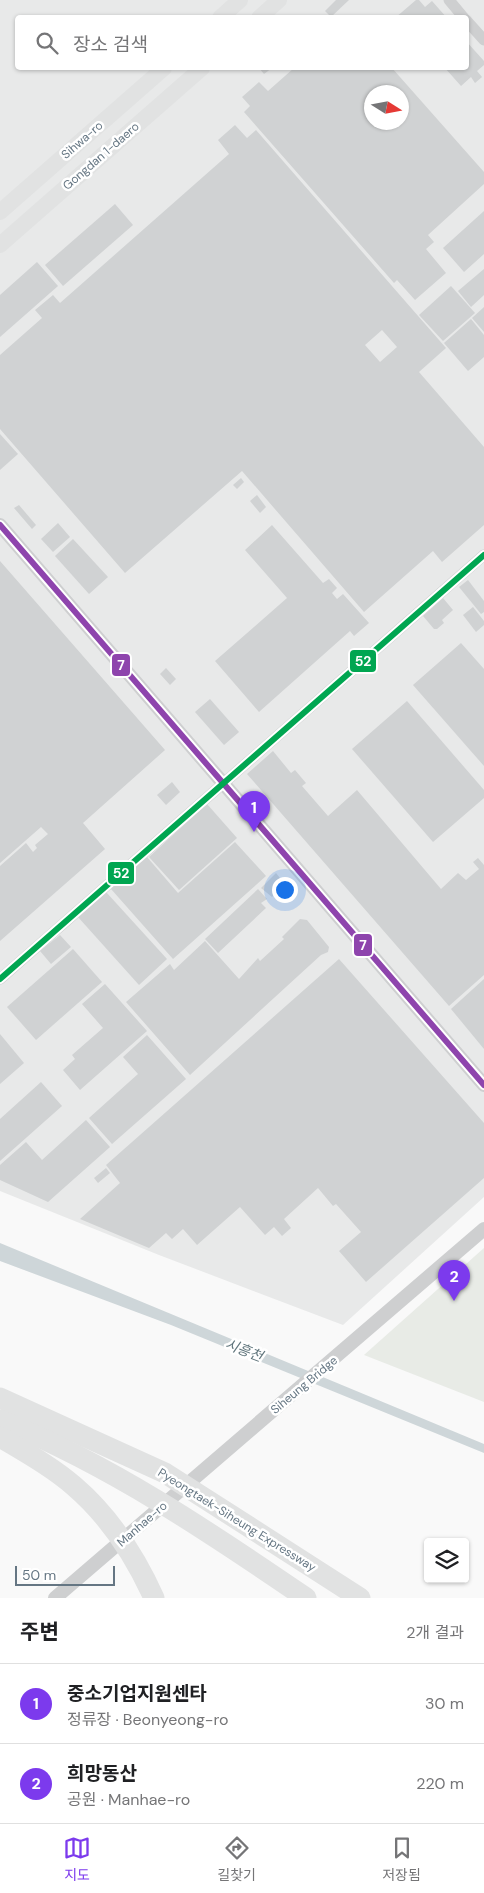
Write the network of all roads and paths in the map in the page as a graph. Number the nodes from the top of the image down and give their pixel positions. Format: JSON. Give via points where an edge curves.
{"nodes":[{"id":1,"x":240,"y":0,"type":"edge"},
{"id":2,"x":279,"y":0,"type":"edge"},
{"id":3,"x":449,"y":0,"type":"edge"},
{"id":4,"x":223,"y":15,"type":"edge"},
{"id":5,"x":262,"y":15,"type":"edge"},
{"id":6,"x":462,"y":15,"type":"edge"},
{"id":7,"x":469,"y":23,"type":"edge"},
{"id":8,"x":484,"y":40,"type":"edge"},
{"id":9,"x":162,"y":70,"type":"edge"},
{"id":10,"x":200,"y":70,"type":"edge"},
{"id":11,"x":0,"y":212,"type":"edge"},
{"id":12,"x":0,"y":245,"type":"edge"},
{"id":13,"x":0,"y":525,"type":"edge"},
{"id":14,"x":484,"y":555,"type":"edge"},
{"id":15,"x":222,"y":784,"type":"junction"},
{"id":16,"x":0,"y":978,"type":"edge"},
{"id":17,"x":484,"y":1085,"type":"edge"},
{"id":18,"x":484,"y":1228,"type":"edge"},
{"id":19,"x":0,"y":1398,"type":"edge"},
{"id":20,"x":0,"y":1420,"type":"edge"},
{"id":21,"x":252,"y":1430,"type":"joint"},
{"id":22,"x":0,"y":1437,"type":"edge"},
{"id":23,"x":55,"y":1598,"type":"edge"},
{"id":24,"x":154,"y":1598,"type":"edge"},
{"id":25,"x":306,"y":1598,"type":"edge"},
{"id":26,"x":360,"y":1598,"type":"edge"}],
"edges":[{"from":1,"to":4,"type":"main road"},
{"from":2,"to":5,"type":"main road"},
{"from":3,"to":6,"type":"street"},
{"from":7,"to":8,"type":"street"},
{"from":9,"to":11,"type":"main road","name":"Sihwa-ro"},
{"from":10,"to":12,"type":"main road","name":"Gongdan 1-daero"},
{"from":13,"to":15,"type":"street"},
{"from":14,"to":15,"type":"street"},
{"from":15,"to":16,"type":"street"},
{"from":15,"to":17,"type":"street"},
{"from":18,"to":21,"type":"street","name":"Siheung Bridge"},
{"from":19,"to":26,"type":"highway","name":"Pyeongtaek-Siheung Expressway","via":[[165,1473]]},
{"from":20,"to":25,"type":"highway","name":"Pyeongtaek-Siheung Expressway","via":[[39,1436],[140,1489]]},
{"from":21,"to":23,"type":"street","name":"Manhae-ro"},
{"from":22,"to":24,"type":"highway","via":[[74,1486],[105,1519],[139,1566]]}]}
